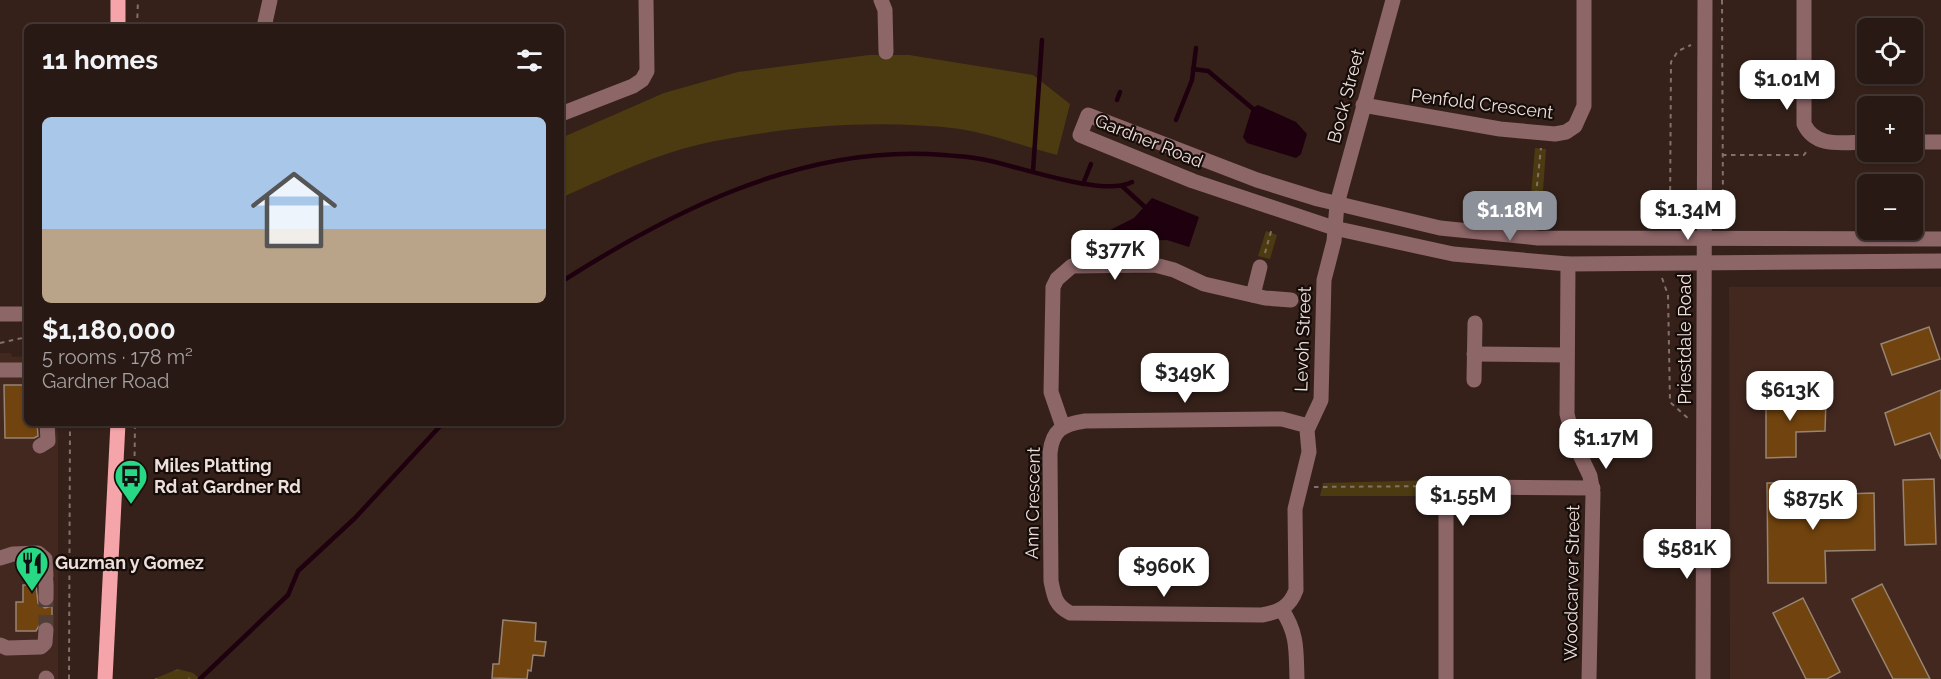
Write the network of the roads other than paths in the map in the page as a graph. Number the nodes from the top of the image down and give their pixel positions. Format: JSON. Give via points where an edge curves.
{"nodes":[{"id":1,"x":118,"y":0,"type":"edge"},
{"id":2,"x":270,"y":0,"type":"edge"},
{"id":3,"x":646,"y":0,"type":"edge"},
{"id":4,"x":881,"y":0,"type":"edge"},
{"id":5,"x":1393,"y":0,"type":"edge"},
{"id":6,"x":1584,"y":0,"type":"edge"},
{"id":7,"x":1706,"y":0,"type":"edge"},
{"id":8,"x":1804,"y":0,"type":"edge"},
{"id":9,"x":118,"y":24,"type":"edge"},
{"id":10,"x":265,"y":24,"type":"edge"},
{"id":11,"x":886,"y":52,"type":"dead end"},
{"id":12,"x":1363,"y":105,"type":"junction"},
{"id":13,"x":564,"y":113,"type":"edge"},
{"id":14,"x":1857,"y":142,"type":"edge"},
{"id":15,"x":1923,"y":142,"type":"edge"},
{"id":16,"x":1941,"y":142,"type":"edge"},
{"id":17,"x":1337,"y":204,"type":"junction"},
{"id":18,"x":1335,"y":228,"type":"junction"},
{"id":19,"x":1705,"y":237,"type":"junction"},
{"id":20,"x":1941,"y":238,"type":"edge"},
{"id":21,"x":1941,"y":261,"type":"edge"},
{"id":22,"x":1705,"y":263,"type":"junction"},
{"id":23,"x":1568,"y":264,"type":"junction"},
{"id":24,"x":1260,"y":267,"type":"road end"},
{"id":25,"x":1253,"y":295,"type":"junction"},
{"id":26,"x":1291,"y":300,"type":"dead end"},
{"id":27,"x":0,"y":314,"type":"edge"},
{"id":28,"x":24,"y":314,"type":"edge"},
{"id":29,"x":1475,"y":323,"type":"dead end"},
{"id":30,"x":1474,"y":354,"type":"junction"},
{"id":31,"x":1568,"y":355,"type":"junction"},
{"id":32,"x":0,"y":360,"type":"edge"},
{"id":33,"x":24,"y":360,"type":"edge"},
{"id":34,"x":0,"y":370,"type":"edge"},
{"id":35,"x":24,"y":370,"type":"edge"},
{"id":36,"x":1474,"y":380,"type":"dead end"},
{"id":37,"x":47,"y":426,"type":"edge"},
{"id":38,"x":1308,"y":426,"type":"junction"},
{"id":39,"x":1063,"y":427,"type":"junction"},
{"id":40,"x":116,"y":428,"type":"edge"},
{"id":41,"x":40,"y":446,"type":"dead end"},
{"id":42,"x":1593,"y":488,"type":"junction"},
{"id":43,"x":0,"y":560,"type":"edge"},
{"id":44,"x":46,"y":576,"type":"junction"},
{"id":45,"x":46,"y":598,"type":"tunnel mouth"},
{"id":46,"x":1282,"y":610,"type":"junction"},
{"id":47,"x":46,"y":630,"type":"tunnel mouth"},
{"id":48,"x":0,"y":645,"type":"edge"},
{"id":49,"x":105,"y":679,"type":"edge"},
{"id":50,"x":1297,"y":679,"type":"edge"},
{"id":51,"x":1446,"y":679,"type":"edge"},
{"id":52,"x":1589,"y":679,"type":"edge"},
{"id":53,"x":1703,"y":679,"type":"edge"}],
"edges":[{"from":1,"to":9,"type":"main road"},
{"from":2,"to":10,"type":"street"},
{"from":3,"to":13,"type":"street","via":[[646,71],[642,80]]},
{"from":4,"to":11,"type":"street","via":[[885,10]]},
{"from":5,"to":12,"type":"street","name":"Bock Street"},
{"from":6,"to":12,"type":"street","name":"Penfold Crescent","via":[[1584,106],[1575,126],[1566,132],[1548,134],[1461,124]]},
{"from":7,"to":19,"type":"street","name":"Priestdale Road"},
{"from":8,"to":14,"type":"street","via":[[1804,124],[1809,136],[1821,142]]},
{"from":12,"to":17,"type":"street","name":"Bock Street"},
{"from":15,"to":16,"type":"street"},
{"from":17,"to":18,"type":"street","name":"Levoh Street"},
{"from":17,"to":18,"type":"street","name":"Gardner Road","via":[[1257,180],[1088,115],[1080,135],[1193,181]]},
{"from":17,"to":19,"type":"street","name":"Gardner Road","via":[[1440,228],[1493,235],[1662,240]]},
{"from":18,"to":23,"type":"street","name":"Gardner Road","via":[[1454,254]]},
{"from":18,"to":38,"type":"street","name":"Levoh Street","via":[[1322,291],[1321,400]]},
{"from":19,"to":20,"type":"street","name":"Gardner Road"},
{"from":19,"to":22,"type":"street","name":"Priestdale Road"},
{"from":21,"to":22,"type":"street","name":"Gardner Road"},
{"from":22,"to":23,"type":"street","name":"Gardner Road"},
{"from":22,"to":53,"type":"street","name":"Priestdale Road"},
{"from":23,"to":31,"type":"street","name":"Woodcarver Street"},
{"from":24,"to":25,"type":"street"},
{"from":25,"to":26,"type":"street"},
{"from":25,"to":39,"type":"street","via":[[1204,284],[1155,265],[1081,265],[1065,271],[1053,287],[1051,392]]},
{"from":27,"to":28,"type":"street"},
{"from":29,"to":30,"type":"street"},
{"from":30,"to":31,"type":"street"},
{"from":30,"to":36,"type":"street"},
{"from":31,"to":42,"type":"street","name":"Woodcarver Street","via":[[1567,414]]},
{"from":32,"to":33,"type":"street"},
{"from":34,"to":35,"type":"street"},
{"from":37,"to":41,"type":"street","via":[[48,441]]},
{"from":38,"to":39,"type":"street","via":[[1270,419],[1085,421]]},
{"from":38,"to":46,"type":"street","name":"Levoh Street","via":[[1309,452],[1294,509],[1296,590]]},
{"from":39,"to":46,"type":"street","name":"Ann Crescent","via":[[1054,435],[1050,453],[1051,580],[1054,600],[1061,609],[1070,613],[1262,615]]},
{"from":40,"to":49,"type":"main road"},
{"from":42,"to":51,"type":"street","name":"Woodcarver Street","via":[[1472,487],[1452,496],[1446,513]]},
{"from":42,"to":52,"type":"street","name":"Woodcarver Street"},
{"from":43,"to":44,"type":"street","via":[[41,568]]},
{"from":43,"to":44,"type":"street","via":[[13,554],[38,553],[45,559]]},
{"from":44,"to":45,"type":"street"},
{"from":46,"to":50,"type":"street","via":[[1296,639]]},
{"from":47,"to":48,"type":"street","via":[[41,647]]}]}
